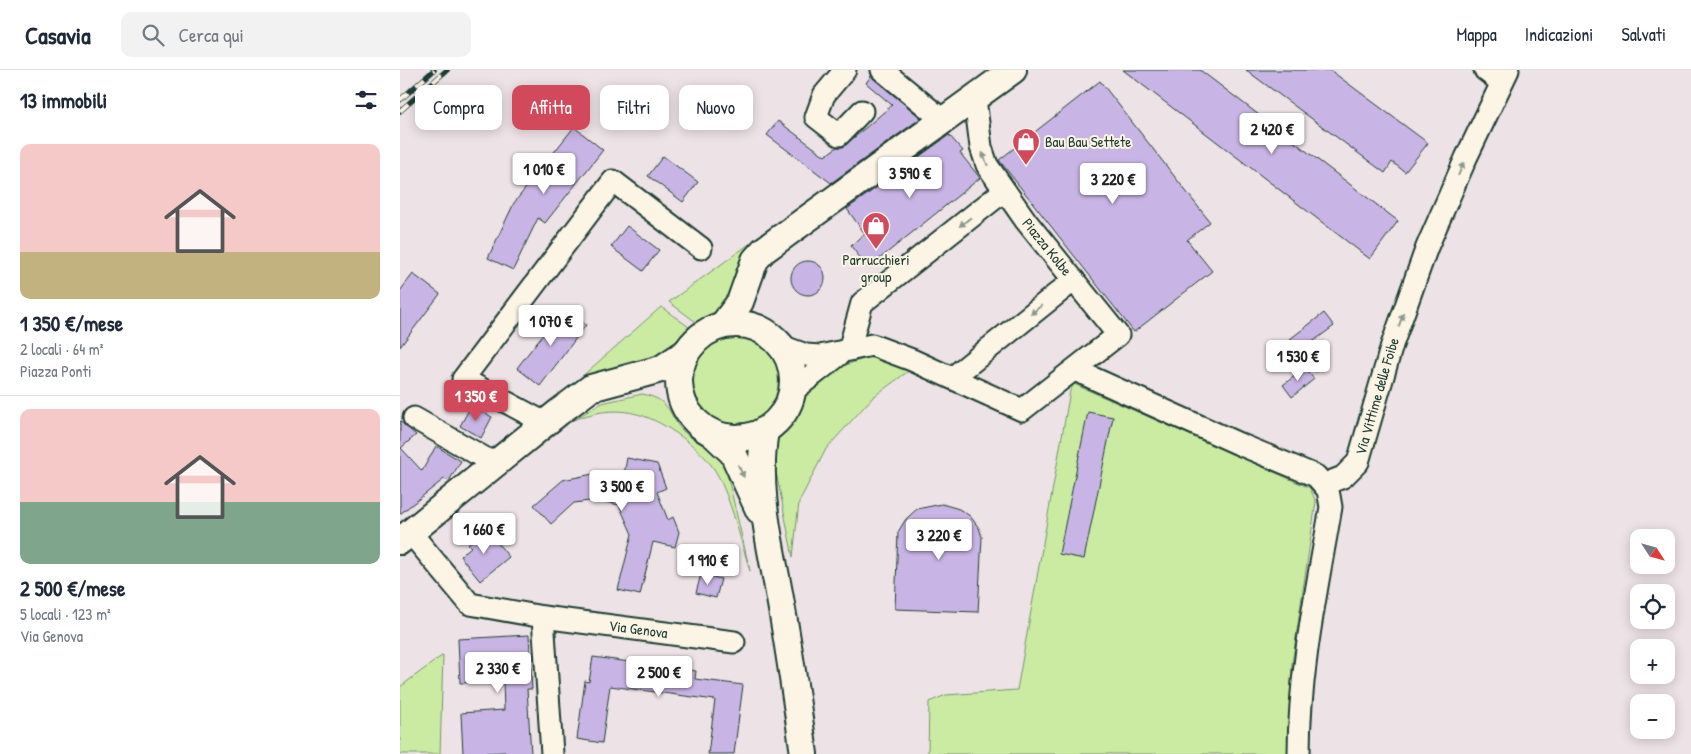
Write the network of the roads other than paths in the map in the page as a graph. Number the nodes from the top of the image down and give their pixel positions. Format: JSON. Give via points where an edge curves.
{"nodes":[{"id":1,"x":845,"y":70,"type":"edge"},
{"id":2,"x":882,"y":70,"type":"edge"},
{"id":3,"x":1013,"y":70,"type":"edge"},
{"id":4,"x":1498,"y":74,"type":"edge"},
{"id":5,"x":975,"y":99,"type":"junction"},
{"id":6,"x":862,"y":111,"type":"dead end"},
{"id":7,"x":944,"y":121,"type":"junction"},
{"id":8,"x":1007,"y":196,"type":"junction"},
{"id":9,"x":782,"y":237,"type":"junction"},
{"id":10,"x":701,"y":248,"type":"dead end"},
{"id":11,"x":1074,"y":280,"type":"junction"},
{"id":12,"x":723,"y":325,"type":"junction"},
{"id":13,"x":772,"y":338,"type":"junction"},
{"id":14,"x":845,"y":351,"type":"junction"},
{"id":15,"x":685,"y":353,"type":"junction"},
{"id":16,"x":1075,"y":370,"type":"junction"},
{"id":17,"x":952,"y":378,"type":"junction"},
{"id":18,"x":794,"y":390,"type":"junction"},
{"id":19,"x":574,"y":402,"type":"junction"},
{"id":20,"x":684,"y":403,"type":"junction"},
{"id":21,"x":414,"y":418,"type":"dead end"},
{"id":22,"x":545,"y":423,"type":"junction"},
{"id":23,"x":766,"y":431,"type":"junction"},
{"id":24,"x":712,"y":433,"type":"junction"},
{"id":25,"x":494,"y":464,"type":"junction"},
{"id":26,"x":1325,"y":484,"type":"junction"},
{"id":27,"x":764,"y":521,"type":"junction"},
{"id":28,"x":405,"y":536,"type":"edge"},
{"id":29,"x":543,"y":617,"type":"junction"},
{"id":30,"x":734,"y":642,"type":"dead end"},
{"id":31,"x":552,"y":754,"type":"edge"},
{"id":32,"x":804,"y":754,"type":"edge"},
{"id":33,"x":1299,"y":754,"type":"edge"}],
"edges":[{"from":1,"to":6,"type":"street","via":[[824,95],[816,117],[839,135]]},
{"from":2,"to":7,"type":"street"},
{"from":3,"to":5,"type":"main road"},
{"from":26,"to":4,"type":"street","name":"Via Vittime delle Foibe","one_way":true,"via":[[1343,477],[1358,462],[1392,346],[1427,247]]},
{"from":5,"to":7,"type":"main road"},
{"from":8,"to":5,"type":"street","name":"Piazza Kolbe","one_way":true,"via":[[984,155]]},
{"from":7,"to":9,"type":"main road"},
{"from":8,"to":11,"type":"street","name":"Piazza Kolbe"},
{"from":8,"to":14,"type":"street","one_way":true,"via":[[862,303]]},
{"from":9,"to":12,"type":"main road","via":[[755,260],[740,302]]},
{"from":9,"to":13,"type":"main road","via":[[761,271],[757,285],[756,304]]},
{"from":10,"to":22,"type":"street","via":[[613,181],[463,380]]},
{"from":11,"to":16,"type":"street","name":"Piazza Kolbe","via":[[1118,335]]},
{"from":11,"to":17,"type":"street","one_way":true},
{"from":12,"to":13,"type":"main road","via":[[738,324]]},
{"from":12,"to":15,"type":"main road","via":[[704,334]]},
{"from":13,"to":14,"type":"street","name":"Piazza Kolbe","via":[[806,355]]},
{"from":13,"to":18,"type":"main road","via":[[792,366]]},
{"from":14,"to":17,"type":"street","name":"Piazza Kolbe","via":[[872,345]]},
{"from":14,"to":18,"type":"street","name":"Piazza Kolbe"},
{"from":15,"to":19,"type":"main road","via":[[661,369],[591,388]]},
{"from":15,"to":20,"type":"main road","via":[[680,360],[678,375]]},
{"from":16,"to":17,"type":"street","name":"Piazza Kolbe","via":[[1022,410]]},
{"from":16,"to":26,"type":"street","via":[[1309,472]]},
{"from":18,"to":23,"type":"main road","via":[[783,414]]},
{"from":19,"to":20,"type":"main road","via":[[602,392],[644,384],[658,387]]},
{"from":19,"to":22,"type":"main road"},
{"from":20,"to":24,"type":"main road","via":[[696,422]]},
{"from":21,"to":25,"type":"street"},
{"from":22,"to":25,"type":"main road"},
{"from":23,"to":24,"type":"main road","via":[[733,438]]},
{"from":23,"to":27,"type":"main road","via":[[762,457]]},
{"from":24,"to":27,"type":"main road","one_way":true,"via":[[733,453]]},
{"from":25,"to":28,"type":"main road"},
{"from":26,"to":33,"type":"street","via":[[1331,508],[1308,643]]},
{"from":27,"to":32,"type":"main road","via":[[781,602]]},
{"from":28,"to":29,"type":"street","name":"Via Genova","via":[[470,604]]},
{"from":29,"to":30,"type":"street","name":"Via Genova"},
{"from":29,"to":31,"type":"street"}]}
